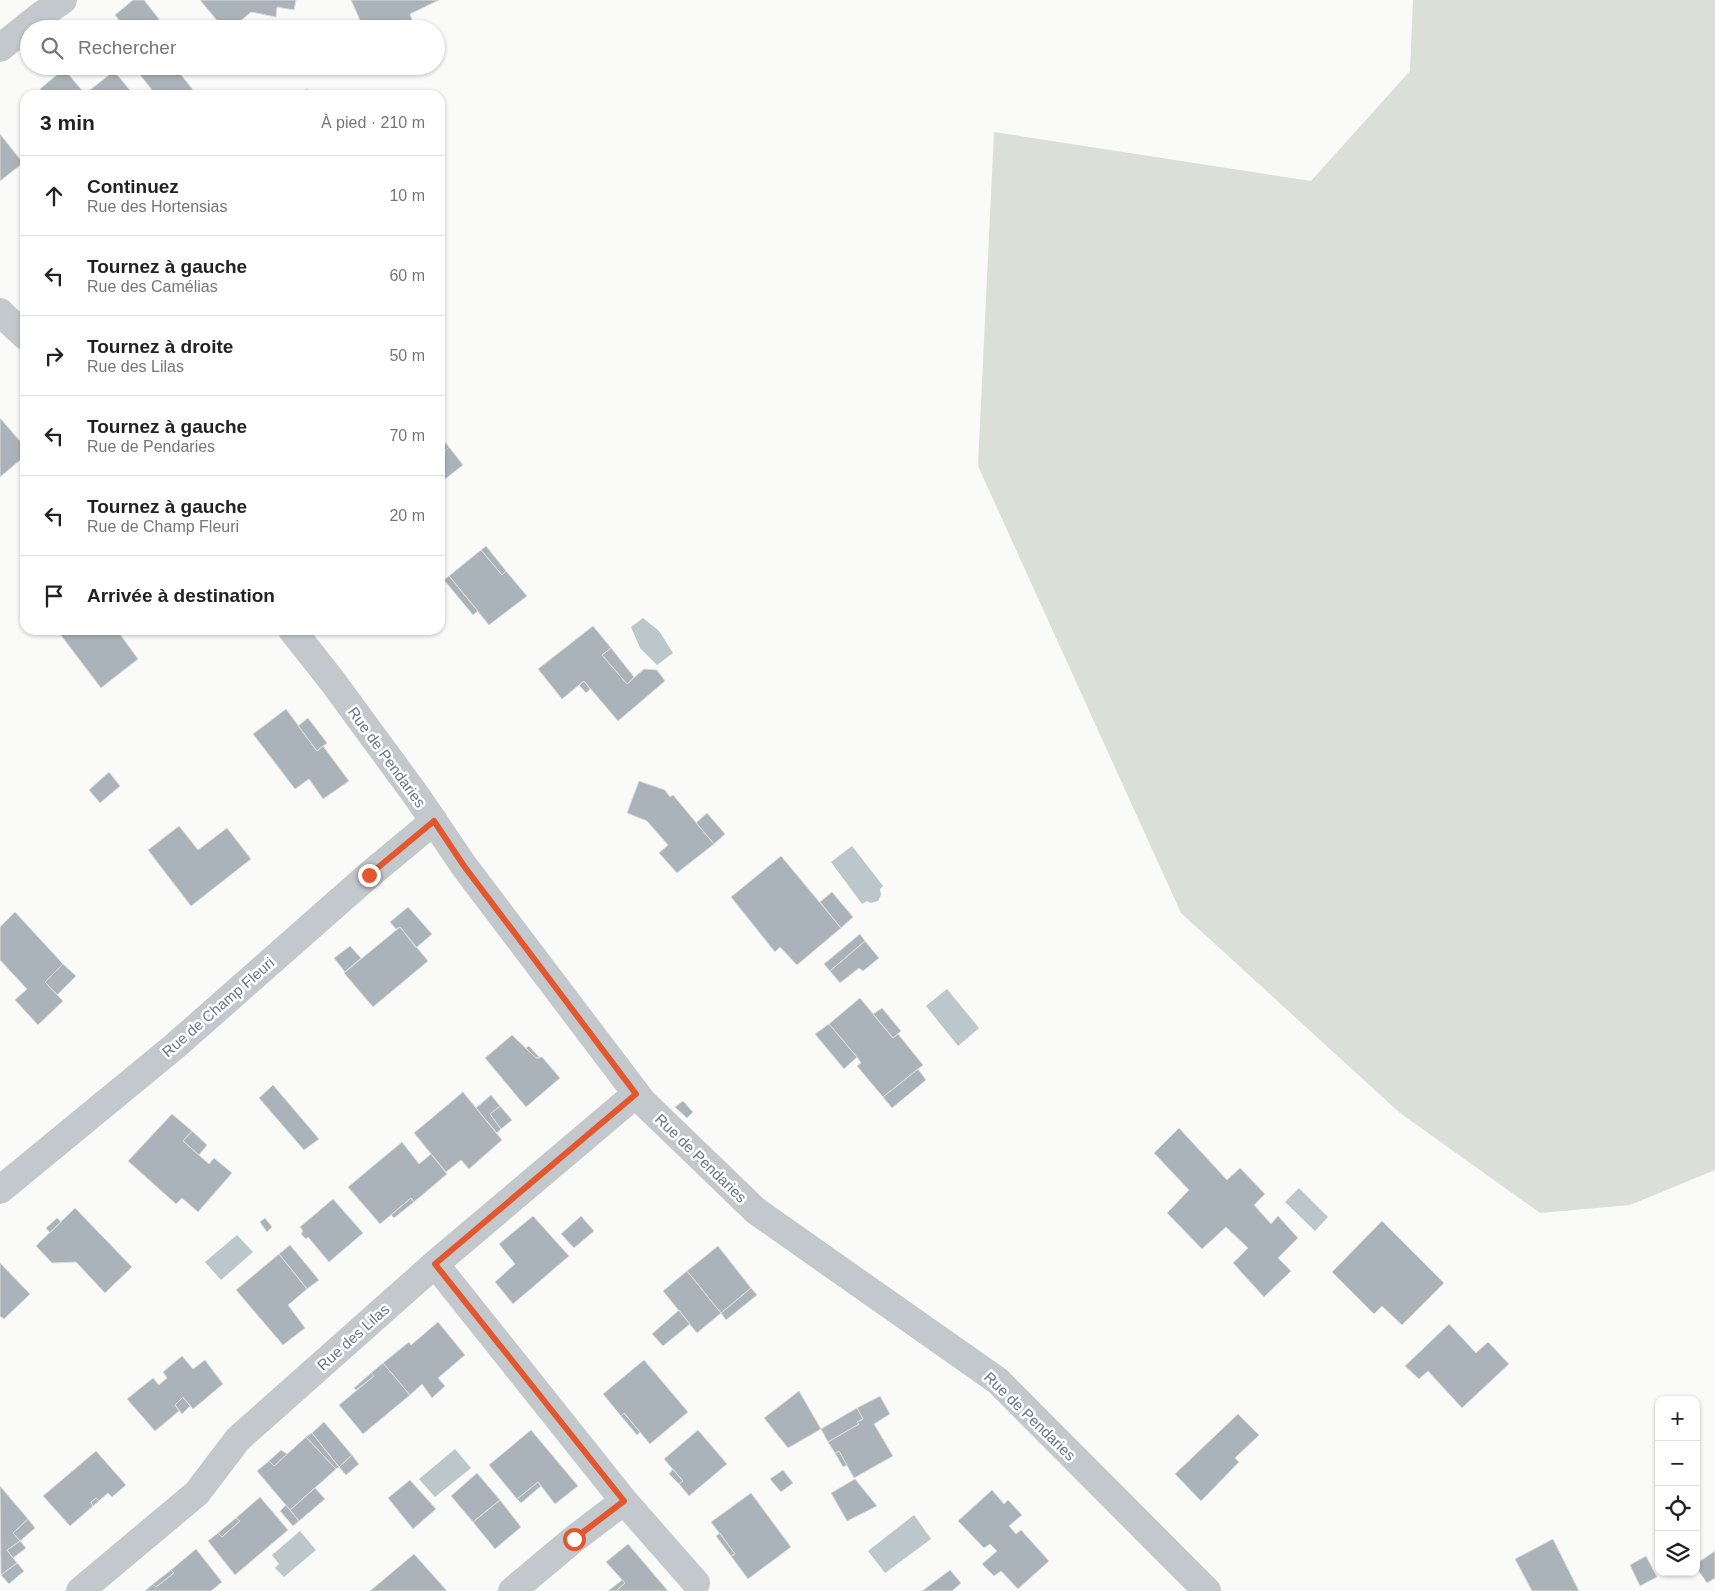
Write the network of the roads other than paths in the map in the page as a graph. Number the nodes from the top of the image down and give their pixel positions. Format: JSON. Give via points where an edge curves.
{"nodes":[{"id":1,"x":64,"y":0,"type":"edge"},
{"id":2,"x":35,"y":20,"type":"edge"},
{"id":3,"x":20,"y":32,"type":"edge"},
{"id":4,"x":0,"y":48,"type":"edge"},
{"id":5,"x":0,"y":312,"type":"edge"},
{"id":6,"x":20,"y":331,"type":"edge"},
{"id":7,"x":296,"y":635,"type":"edge"},
{"id":8,"x":434,"y":821,"type":"junction"},
{"id":9,"x":636,"y":1094,"type":"junction"},
{"id":10,"x":0,"y":1190,"type":"edge"},
{"id":11,"x":435,"y":1264,"type":"junction"},
{"id":12,"x":624,"y":1501,"type":"junction"},
{"id":13,"x":696,"y":1583,"type":"dead end"},
{"id":14,"x":80,"y":1591,"type":"edge"},
{"id":15,"x":512,"y":1591,"type":"edge"},
{"id":16,"x":1207,"y":1591,"type":"edge"}],
"edges":[{"from":1,"to":2,"type":"street"},
{"from":3,"to":4,"type":"street"},
{"from":5,"to":6,"type":"street"},
{"from":7,"to":8,"type":"street","name":"Rue de Pendaries"},
{"from":8,"to":9,"type":"street","name":"Rue de Pendaries","via":[[464,866]]},
{"from":8,"to":10,"type":"street","name":"Rue de Champ Fleuri","via":[[175,1046]]},
{"from":9,"to":11,"type":"street","name":"Rue des Lilas"},
{"from":9,"to":16,"type":"street","name":"Rue de Pendaries","via":[[756,1212],[998,1381]]},
{"from":11,"to":12,"type":"street"},
{"from":11,"to":14,"type":"street","name":"Rue des Lilas","via":[[238,1439],[196,1493]]},
{"from":12,"to":13,"type":"street"},
{"from":12,"to":15,"type":"street"}]}
